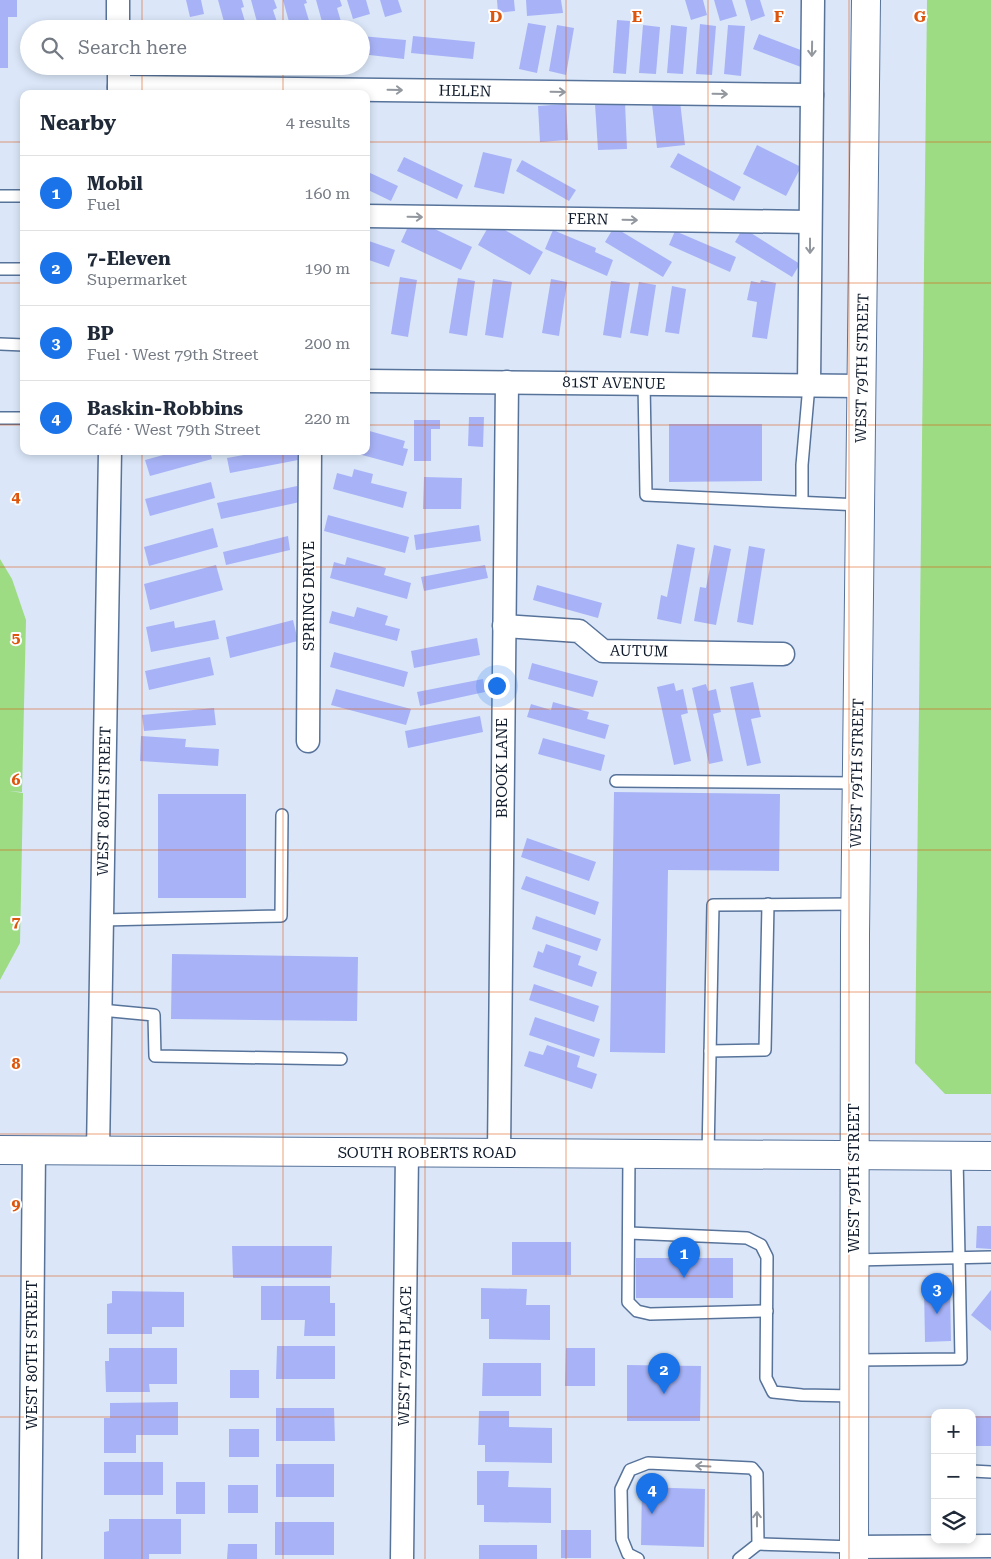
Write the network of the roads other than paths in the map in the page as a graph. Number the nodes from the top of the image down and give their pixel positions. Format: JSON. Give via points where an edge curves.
{"nodes":[{"id":1,"x":118,"y":0,"type":"edge"},
{"id":2,"x":813,"y":0,"type":"edge"},
{"id":3,"x":866,"y":0,"type":"edge"},
{"id":4,"x":118,"y":20,"type":"edge"},
{"id":5,"x":119,"y":82,"type":"edge"},
{"id":6,"x":812,"y":95,"type":"junction"},
{"id":7,"x":0,"y":196,"type":"edge"},
{"id":8,"x":20,"y":196,"type":"edge"},
{"id":9,"x":370,"y":216,"type":"edge"},
{"id":10,"x":810,"y":222,"type":"junction"},
{"id":11,"x":0,"y":269,"type":"edge"},
{"id":12,"x":20,"y":269,"type":"edge"},
{"id":13,"x":0,"y":344,"type":"edge"},
{"id":14,"x":20,"y":345,"type":"edge"},
{"id":15,"x":370,"y":381,"type":"edge"},
{"id":16,"x":506,"y":382,"type":"junction"},
{"id":17,"x":644,"y":383,"type":"junction"},
{"id":18,"x":809,"y":385,"type":"junction"},
{"id":19,"x":861,"y":386,"type":"junction"},
{"id":20,"x":0,"y":418,"type":"edge"},
{"id":21,"x":20,"y":418,"type":"edge"},
{"id":22,"x":110,"y":455,"type":"edge"},
{"id":23,"x":310,"y":455,"type":"edge"},
{"id":24,"x":802,"y":502,"type":"junction"},
{"id":25,"x":860,"y":505,"type":"junction"},
{"id":26,"x":504,"y":626,"type":"junction"},
{"id":27,"x":783,"y":654,"type":"dead end"},
{"id":28,"x":308,"y":741,"type":"dead end"},
{"id":29,"x":616,"y":781,"type":"dead end"},
{"id":30,"x":857,"y":783,"type":"junction"},
{"id":31,"x":282,"y":815,"type":"dead end"},
{"id":32,"x":768,"y":904,"type":"junction"},
{"id":33,"x":855,"y":904,"type":"junction"},
{"id":34,"x":102,"y":920,"type":"junction"},
{"id":35,"x":101,"y":1010,"type":"junction"},
{"id":36,"x":710,"y":1051,"type":"junction"},
{"id":37,"x":341,"y":1059,"type":"dead end"},
{"id":38,"x":0,"y":1150,"type":"edge"},
{"id":39,"x":34,"y":1150,"type":"junction"},
{"id":40,"x":98,"y":1151,"type":"junction"},
{"id":41,"x":407,"y":1153,"type":"junction"},
{"id":42,"x":499,"y":1154,"type":"junction"},
{"id":43,"x":629,"y":1154,"type":"junction"},
{"id":44,"x":708,"y":1155,"type":"junction"},
{"id":45,"x":854,"y":1156,"type":"junction"},
{"id":46,"x":957,"y":1156,"type":"junction"},
{"id":47,"x":991,"y":1156,"type":"edge"},
{"id":48,"x":629,"y":1234,"type":"junction"},
{"id":49,"x":991,"y":1257,"type":"edge"},
{"id":50,"x":958,"y":1258,"type":"junction"},
{"id":51,"x":854,"y":1260,"type":"junction"},
{"id":52,"x":767,"y":1311,"type":"junction"},
{"id":53,"x":854,"y":1360,"type":"junction"},
{"id":54,"x":854,"y":1396,"type":"junction"},
{"id":55,"x":976,"y":1471,"type":"edge"},
{"id":56,"x":991,"y":1472,"type":"edge"},
{"id":57,"x":758,"y":1544,"type":"junction"},
{"id":58,"x":991,"y":1546,"type":"edge"},
{"id":59,"x":854,"y":1553,"type":"edge"},
{"id":60,"x":30,"y":1559,"type":"edge"},
{"id":61,"x":402,"y":1559,"type":"edge"},
{"id":62,"x":638,"y":1559,"type":"edge"},
{"id":63,"x":739,"y":1559,"type":"edge"}],
"edges":[{"from":1,"to":4,"type":"street"},
{"from":2,"to":6,"type":"street","one_way":true},
{"from":3,"to":19,"type":"main road","name":"WEST 79TH STREET"},
{"from":5,"to":6,"type":"street","name":"HELEN","one_way":true},
{"from":6,"to":10,"type":"street"},
{"from":7,"to":8,"type":"lane"},
{"from":9,"to":10,"type":"street","name":"FERN","one_way":true},
{"from":10,"to":18,"type":"street","one_way":true},
{"from":11,"to":12,"type":"lane"},
{"from":13,"to":14,"type":"lane"},
{"from":15,"to":16,"type":"street","name":"81ST AVENUE"},
{"from":16,"to":17,"type":"street","name":"81ST AVENUE"},
{"from":16,"to":26,"type":"street","name":"BROOK LANE"},
{"from":17,"to":18,"type":"street","name":"81ST AVENUE"},
{"from":17,"to":24,"type":"lane","via":[[646,495]]},
{"from":18,"to":19,"type":"street","name":"81ST AVENUE"},
{"from":18,"to":24,"type":"lane"},
{"from":19,"to":25,"type":"main road","name":"WEST 79TH STREET"},
{"from":20,"to":21,"type":"lane"},
{"from":22,"to":34,"type":"street","name":"WEST 80TH STREET"},
{"from":23,"to":28,"type":"street","name":"SPRING DRIVE"},
{"from":24,"to":25,"type":"lane"},
{"from":25,"to":30,"type":"main road","name":"WEST 79TH STREET"},
{"from":26,"to":27,"type":"street","name":"AUTUM","via":[[579,631],[603,651]]},
{"from":26,"to":42,"type":"street","name":"BROOK LANE"},
{"from":29,"to":30,"type":"lane"},
{"from":30,"to":33,"type":"main road","name":"WEST 79TH STREET"},
{"from":31,"to":34,"type":"lane","via":[[281,916]]},
{"from":32,"to":33,"type":"lane"},
{"from":32,"to":36,"type":"lane","via":[[765,1050]]},
{"from":32,"to":36,"type":"lane","via":[[712,905]]},
{"from":33,"to":45,"type":"main road","name":"WEST 79TH STREET"},
{"from":34,"to":35,"type":"street","name":"WEST 80TH STREET"},
{"from":35,"to":37,"type":"lane","via":[[154,1015],[155,1056]]},
{"from":35,"to":40,"type":"street","name":"WEST 80TH STREET"},
{"from":36,"to":44,"type":"lane"},
{"from":38,"to":39,"type":"main road","name":"SOUTH ROBERTS ROAD"},
{"from":39,"to":40,"type":"main road","name":"SOUTH ROBERTS ROAD"},
{"from":39,"to":60,"type":"street","name":"WEST 80TH STREET"},
{"from":40,"to":41,"type":"main road","name":"SOUTH ROBERTS ROAD"},
{"from":41,"to":42,"type":"main road","name":"SOUTH ROBERTS ROAD"},
{"from":41,"to":61,"type":"street","name":"WEST 79TH PLACE"},
{"from":42,"to":43,"type":"main road","name":"SOUTH ROBERTS ROAD"},
{"from":43,"to":44,"type":"main road","name":"SOUTH ROBERTS ROAD"},
{"from":43,"to":48,"type":"lane"},
{"from":44,"to":45,"type":"main road","name":"SOUTH ROBERTS ROAD"},
{"from":45,"to":46,"type":"main road","name":"SOUTH ROBERTS ROAD"},
{"from":45,"to":51,"type":"main road","name":"WEST 79TH STREET"},
{"from":46,"to":47,"type":"main road","name":"SOUTH ROBERTS ROAD"},
{"from":46,"to":50,"type":"lane"},
{"from":48,"to":52,"type":"lane","via":[[748,1238],[761,1245],[767,1257]]},
{"from":48,"to":52,"type":"lane","via":[[628,1302],[637,1311],[650,1314]]},
{"from":49,"to":50,"type":"lane"},
{"from":50,"to":51,"type":"lane"},
{"from":50,"to":53,"type":"lane","via":[[961,1359]]},
{"from":51,"to":53,"type":"main road","name":"WEST 79TH STREET"},
{"from":52,"to":54,"type":"lane","via":[[766,1378],[773,1392]]},
{"from":53,"to":54,"type":"main road","name":"WEST 79TH STREET"},
{"from":54,"to":59,"type":"main road","name":"WEST 79TH STREET"},
{"from":55,"to":56,"type":"lane"},
{"from":57,"to":59,"type":"lane"},
{"from":57,"to":62,"type":"lane","one_way":true,"via":[[755,1470],[648,1464],[630,1470],[621,1489],[622,1539],[628,1554]]},
{"from":57,"to":63,"type":"lane"},
{"from":58,"to":59,"type":"street"}]}
